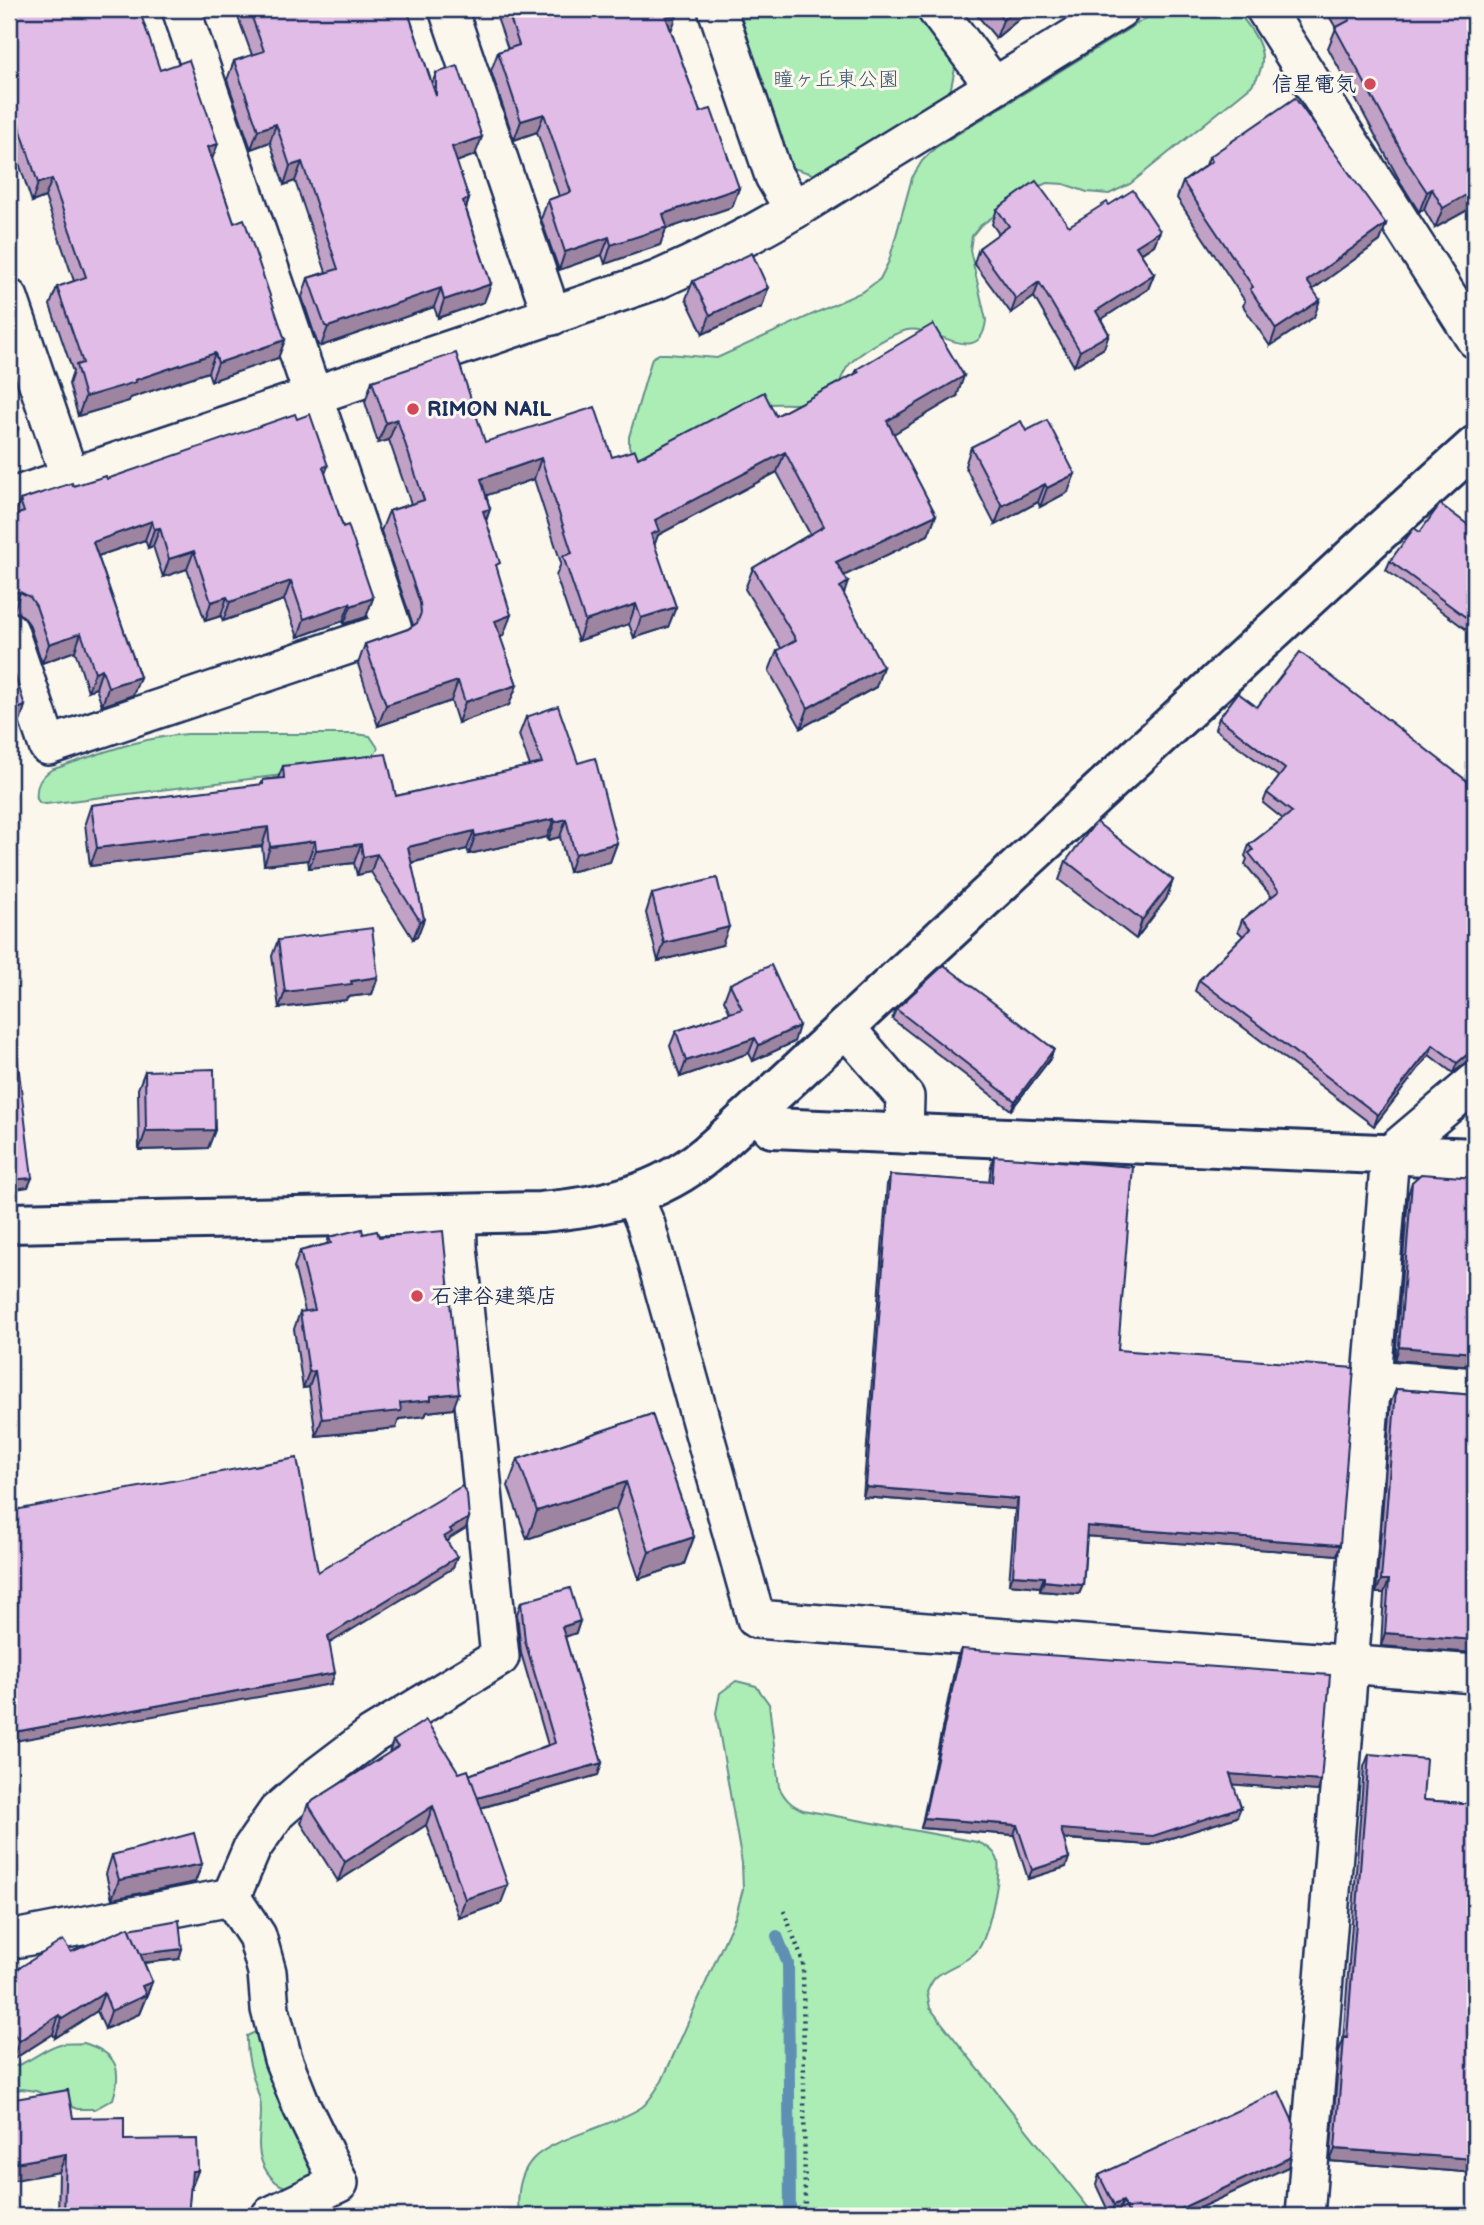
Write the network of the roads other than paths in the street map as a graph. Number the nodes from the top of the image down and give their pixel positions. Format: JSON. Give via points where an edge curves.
{"nodes":[{"id":1,"x":181,"y":9,"type":"edge"},
{"id":2,"x":448,"y":9,"type":"edge"},
{"id":3,"x":717,"y":9,"type":"edge"},
{"id":4,"x":936,"y":9,"type":"edge"},
{"id":5,"x":1120,"y":9,"type":"edge"},
{"id":6,"x":1265,"y":9,"type":"edge"},
{"id":7,"x":994,"y":86,"type":"junction"},
{"id":8,"x":794,"y":210,"type":"junction"},
{"id":9,"x":9,"y":298,"type":"edge"},
{"id":10,"x":552,"y":316,"type":"junction"},
{"id":11,"x":1475,"y":339,"type":"edge"},
{"id":12,"x":313,"y":396,"type":"junction"},
{"id":13,"x":1475,"y":446,"type":"edge"},
{"id":14,"x":70,"y":478,"type":"junction"},
{"id":15,"x":9,"y":498,"type":"edge"},
{"id":16,"x":9,"y":631,"type":"edge"},
{"id":17,"x":845,"y":1027,"type":"junction"},
{"id":18,"x":1475,"y":1082,"type":"edge"},
{"id":19,"x":756,"y":1110,"type":"junction"},
{"id":20,"x":904,"y":1133,"type":"junction"},
{"id":21,"x":1390,"y":1154,"type":"junction"},
{"id":22,"x":1475,"y":1158,"type":"edge"},
{"id":23,"x":633,"y":1195,"type":"junction"},
{"id":24,"x":457,"y":1214,"type":"junction"},
{"id":25,"x":9,"y":1223,"type":"edge"},
{"id":26,"x":1371,"y":1379,"type":"junction"},
{"id":27,"x":1475,"y":1387,"type":"edge"},
{"id":28,"x":1348,"y":1665,"type":"junction"},
{"id":29,"x":1475,"y":1675,"type":"edge"},
{"id":30,"x":231,"y":1897,"type":"junction"},
{"id":31,"x":9,"y":1940,"type":"edge"},
{"id":32,"x":270,"y":2216,"type":"edge"},
{"id":33,"x":1305,"y":2216,"type":"edge"}],
"edges":[{"from":1,"to":12,"type":"street"},
{"from":2,"to":10,"type":"street"},
{"from":3,"to":8,"type":"street","via":[[774,176]]},
{"from":4,"to":7,"type":"street"},
{"from":5,"to":7,"type":"street"},
{"from":6,"to":11,"type":"street"},
{"from":7,"to":8,"type":"street"},
{"from":8,"to":10,"type":"street","via":[[745,239],[657,280]]},
{"from":9,"to":14,"type":"street"},
{"from":10,"to":12,"type":"street"},
{"from":12,"to":14,"type":"street"},
{"from":12,"to":16,"type":"street","via":[[393,630],[48,746]]},
{"from":13,"to":17,"type":"street"},
{"from":14,"to":15,"type":"street"},
{"from":17,"to":19,"type":"street"},
{"from":17,"to":20,"type":"street","via":[[905,1097]]},
{"from":18,"to":21,"type":"street"},
{"from":19,"to":20,"type":"street","via":[[772,1128]]},
{"from":19,"to":23,"type":"street","via":[[705,1156]]},
{"from":20,"to":21,"type":"street"},
{"from":21,"to":22,"type":"street"},
{"from":21,"to":26,"type":"street"},
{"from":23,"to":24,"type":"street","via":[[584,1209]]},
{"from":23,"to":28,"type":"street","via":[[646,1225],[756,1619]]},
{"from":24,"to":25,"type":"street"},
{"from":24,"to":30,"type":"street","via":[[500,1657],[372,1735],[287,1803],[252,1848]]},
{"from":26,"to":27,"type":"street"},
{"from":26,"to":28,"type":"street"},
{"from":28,"to":29,"type":"street"},
{"from":28,"to":33,"type":"street"},
{"from":30,"to":31,"type":"street"},
{"from":30,"to":32,"type":"street","via":[[257,1936],[283,2059],[339,2183]]}]}
